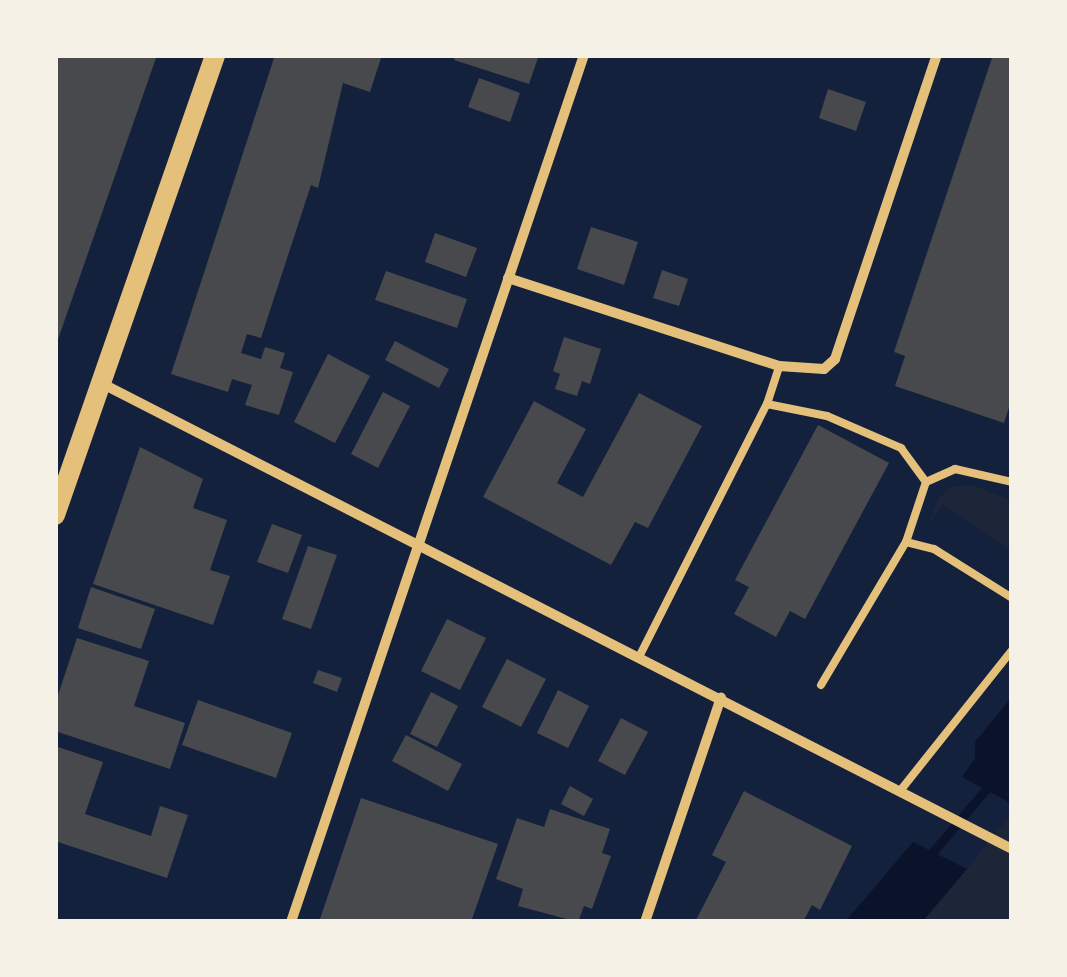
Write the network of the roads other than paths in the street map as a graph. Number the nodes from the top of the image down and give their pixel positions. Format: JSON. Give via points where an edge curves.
{"nodes":[{"id":1,"x":216,"y":55,"type":"edge"},
{"id":2,"x":584,"y":55,"type":"edge"},
{"id":3,"x":937,"y":55,"type":"edge"},
{"id":4,"x":508,"y":278,"type":"junction"},
{"id":5,"x":779,"y":366,"type":"junction"},
{"id":6,"x":100,"y":382,"type":"junction"},
{"id":7,"x":767,"y":404,"type":"junction"},
{"id":8,"x":926,"y":482,"type":"junction"},
{"id":9,"x":1012,"y":482,"type":"edge"},
{"id":10,"x":59,"y":492,"type":"edge"},
{"id":11,"x":55,"y":515,"type":"edge"},
{"id":12,"x":906,"y":542,"type":"junction"},
{"id":13,"x":418,"y":546,"type":"junction"},
{"id":14,"x":1012,"y":598,"type":"edge"},
{"id":15,"x":1012,"y":650,"type":"edge"},
{"id":16,"x":639,"y":657,"type":"junction"},
{"id":17,"x":821,"y":685,"type":"dead end"},
{"id":18,"x":722,"y":698,"type":"junction"},
{"id":19,"x":900,"y":791,"type":"junction"},
{"id":20,"x":1012,"y":849,"type":"edge"},
{"id":21,"x":291,"y":922,"type":"edge"},
{"id":22,"x":645,"y":922,"type":"edge"}],
"edges":[{"from":1,"to":6,"type":"main road"},
{"from":2,"to":4,"type":"street"},
{"from":3,"to":5,"type":"street","via":[[835,359],[824,369]]},
{"from":4,"to":5,"type":"street"},
{"from":4,"to":13,"type":"street"},
{"from":5,"to":7,"type":"lane"},
{"from":6,"to":10,"type":"main road"},
{"from":6,"to":13,"type":"street"},
{"from":7,"to":8,"type":"lane","via":[[827,416],[901,448]]},
{"from":7,"to":16,"type":"lane"},
{"from":8,"to":9,"type":"lane","via":[[955,469]]},
{"from":8,"to":12,"type":"lane"},
{"from":10,"to":11,"type":"main road"},
{"from":12,"to":14,"type":"lane","via":[[934,549]]},
{"from":12,"to":17,"type":"lane"},
{"from":13,"to":16,"type":"street"},
{"from":13,"to":21,"type":"street"},
{"from":15,"to":19,"type":"lane"},
{"from":16,"to":18,"type":"street"},
{"from":18,"to":19,"type":"street"},
{"from":18,"to":22,"type":"street"},
{"from":19,"to":20,"type":"street"}]}
